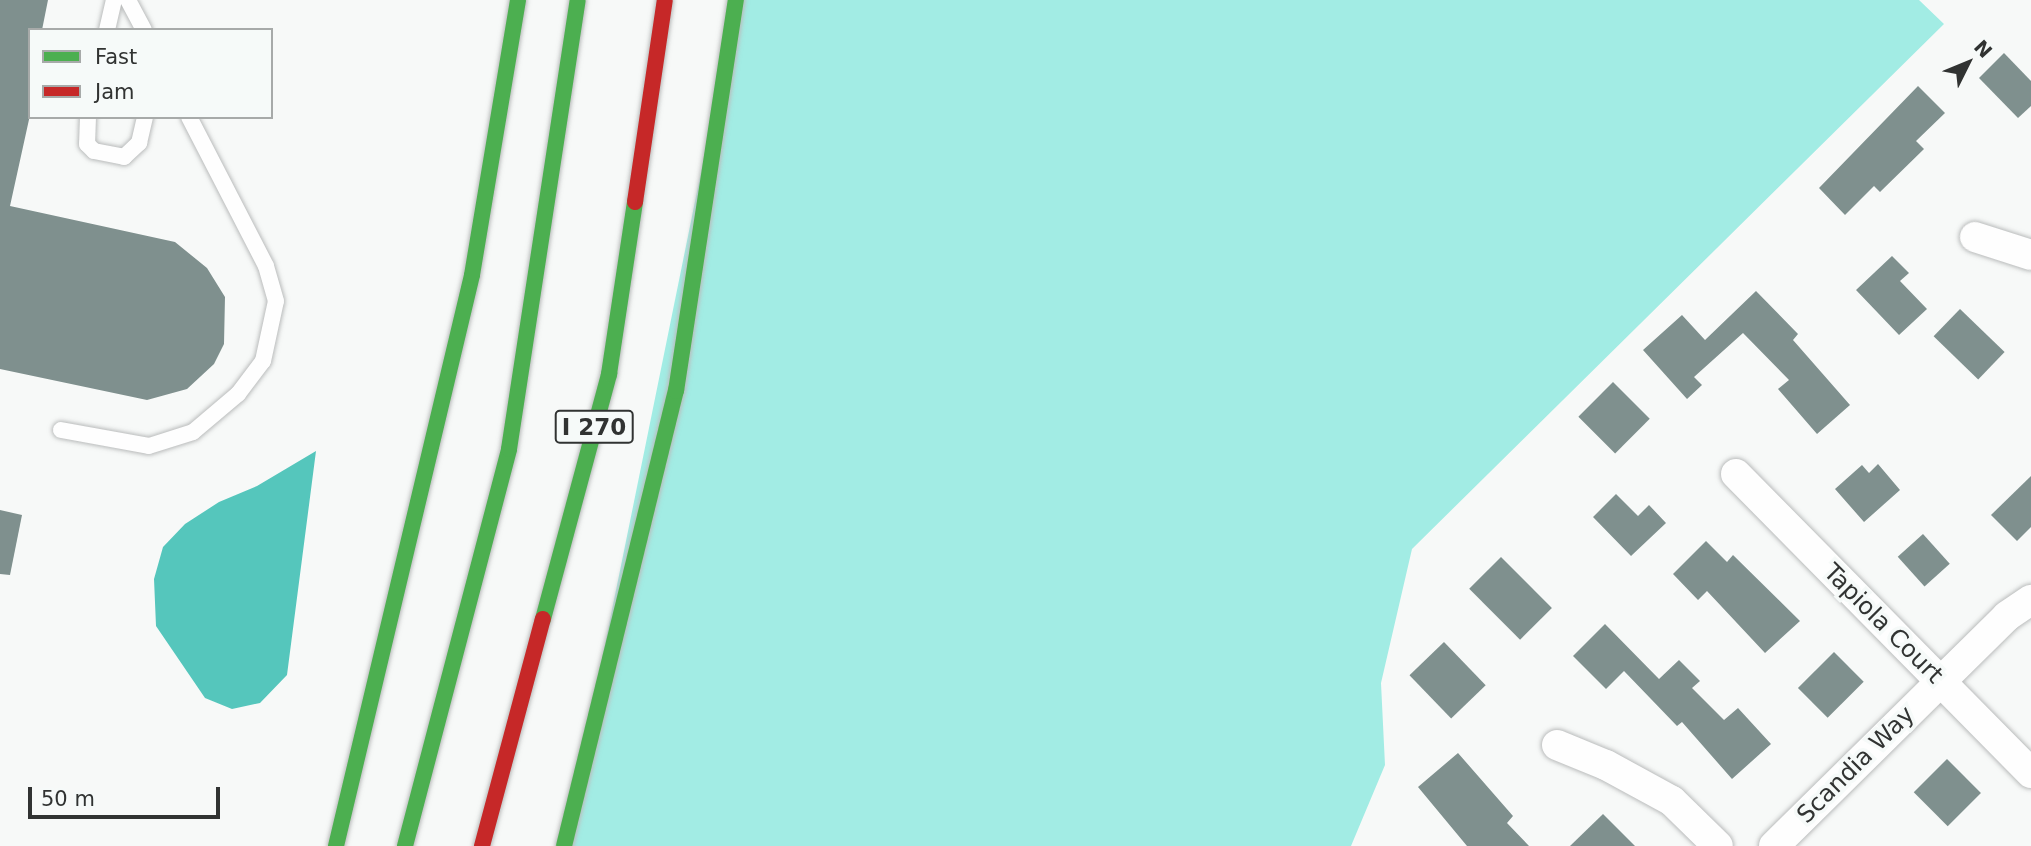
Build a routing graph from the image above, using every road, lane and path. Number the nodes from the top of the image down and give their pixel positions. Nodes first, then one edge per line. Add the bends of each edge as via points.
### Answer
1 (114, 0) edge
2 (128, 0) edge
3 (518, 0) edge
4 (578, 0) edge
5 (665, 0) edge
6 (736, 0) edge
7 (107, 28) edge
8 (143, 28) edge
9 (88, 119) edge
10 (145, 119) edge
11 (190, 119) edge
12 (1975, 237) dead end
13 (2031, 255) edge
14 (61, 430) dead end
15 (1736, 474) dead end
16 (2031, 600) edge
17 (1941, 682) junction
18 (1557, 745) dead end
19 (2031, 773) edge
20 (336, 846) edge
21 (405, 846) edge
22 (482, 846) edge
23 (564, 846) edge
24 (1718, 846) edge
25 (1774, 846) edge

1 - 7 lane
2 - 8 lane
3 - 20 highway via 472,275
4 - 21 highway via 509,449
5 - 22 highway, I 270 via 609,373
6 - 23 highway, I 270 via 676,391
9 - 10 lane via 87,144 94,151 124,157 139,143
11 - 14 lane via 266,266 276,301 263,361 238,394 192,432 149,446
12 - 13 street
15 - 17 street, Tapiola Court
16 - 17 street, Scandia Way via 2007,616
17 - 19 street, Tapiola Court
17 - 25 street, Scandia Way
18 - 24 street via 1672,801

